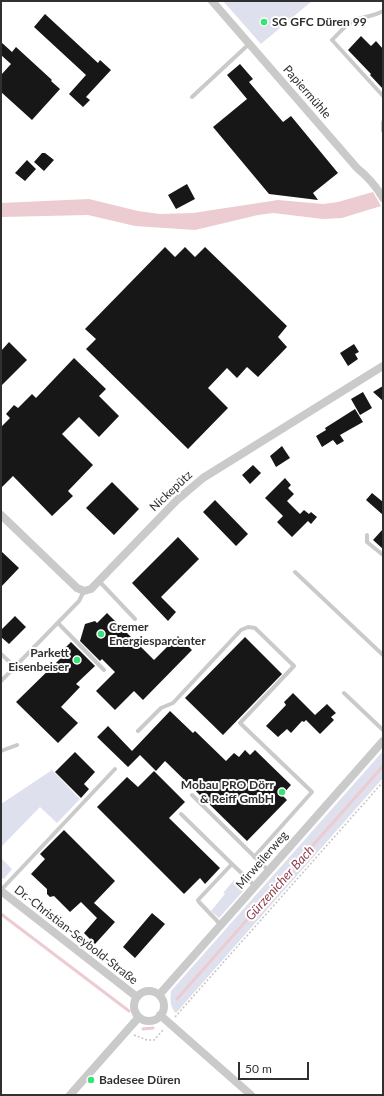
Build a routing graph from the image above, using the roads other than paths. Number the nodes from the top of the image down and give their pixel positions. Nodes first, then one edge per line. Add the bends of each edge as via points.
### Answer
1 (212, 1) edge
2 (383, 12) edge
3 (249, 43) junction
4 (383, 96) edge
5 (192, 97) dead end
6 (383, 122) edge
7 (383, 131) edge
8 (383, 198) edge
9 (383, 366) edge
10 (1, 516) edge
11 (367, 536) dead end
12 (383, 555) edge
13 (295, 572) dead end
14 (99, 581) junction
15 (84, 591) junction
16 (134, 619) dead end
17 (58, 623) junction
18 (1, 654) edge
19 (383, 655) edge
20 (15, 667) junction
21 (104, 670) dead end
22 (1, 681) edge
23 (344, 693) dead end
24 (383, 730) edge
25 (138, 731) dead end
26 (383, 741) edge
27 (17, 745) dead end
28 (1, 751) edge
29 (115, 768) dead end
30 (192, 795) dead end
31 (181, 814) dead end
32 (254, 856) junction
33 (232, 864) junction
34 (269, 871) junction
35 (255, 886) junction
36 (1, 891) edge
37 (221, 925) junction
38 (159, 995) junction
39 (137, 997) junction
40 (160, 1015) junction
41 (139, 1017) junction
42 (70, 1095) edge
43 (251, 1095) edge

1 - 3 street, Papiermühle
2 - 4 lane via 350,23 332,40
3 - 5 lane
3 - 8 street, Papiermühle via 357,168 368,177
6 - 7 lane
9 - 14 street, Nickepütz via 202,478 177,500
10 - 15 street via 77,588
11 - 12 lane via 367,542
13 - 19 lane
14 - 15 street, Nickepütz via 91,589
14 - 16 lane
15 - 17 lane via 79,601
17 - 20 lane
17 - 21 lane
18 - 20 lane
20 - 22 lane
23 - 24 lane
25 - 32 lane via 161,708 173,703 241,630 248,627 255,628 294,666 240,723 312,792
26 - 34 street, Mirweilerweg
27 - 28 lane
29 - 36 lane
30 - 32 lane
31 - 33 lane
32 - 34 lane
33 - 35 lane
33 - 37 lane via 198,900
34 - 35 street, Mirweilerweg
35 - 37 street, Mirweilerweg
36 - 39 street, Dr.-Christian-Seybold-Straße
37 - 38 street, Mirweilerweg
38 - 39 street via 147,991
38 - 40 street via 163,1005
39 - 41 street via 134,1007
40 - 41 street via 150,1021
40 - 43 street
41 - 42 street

